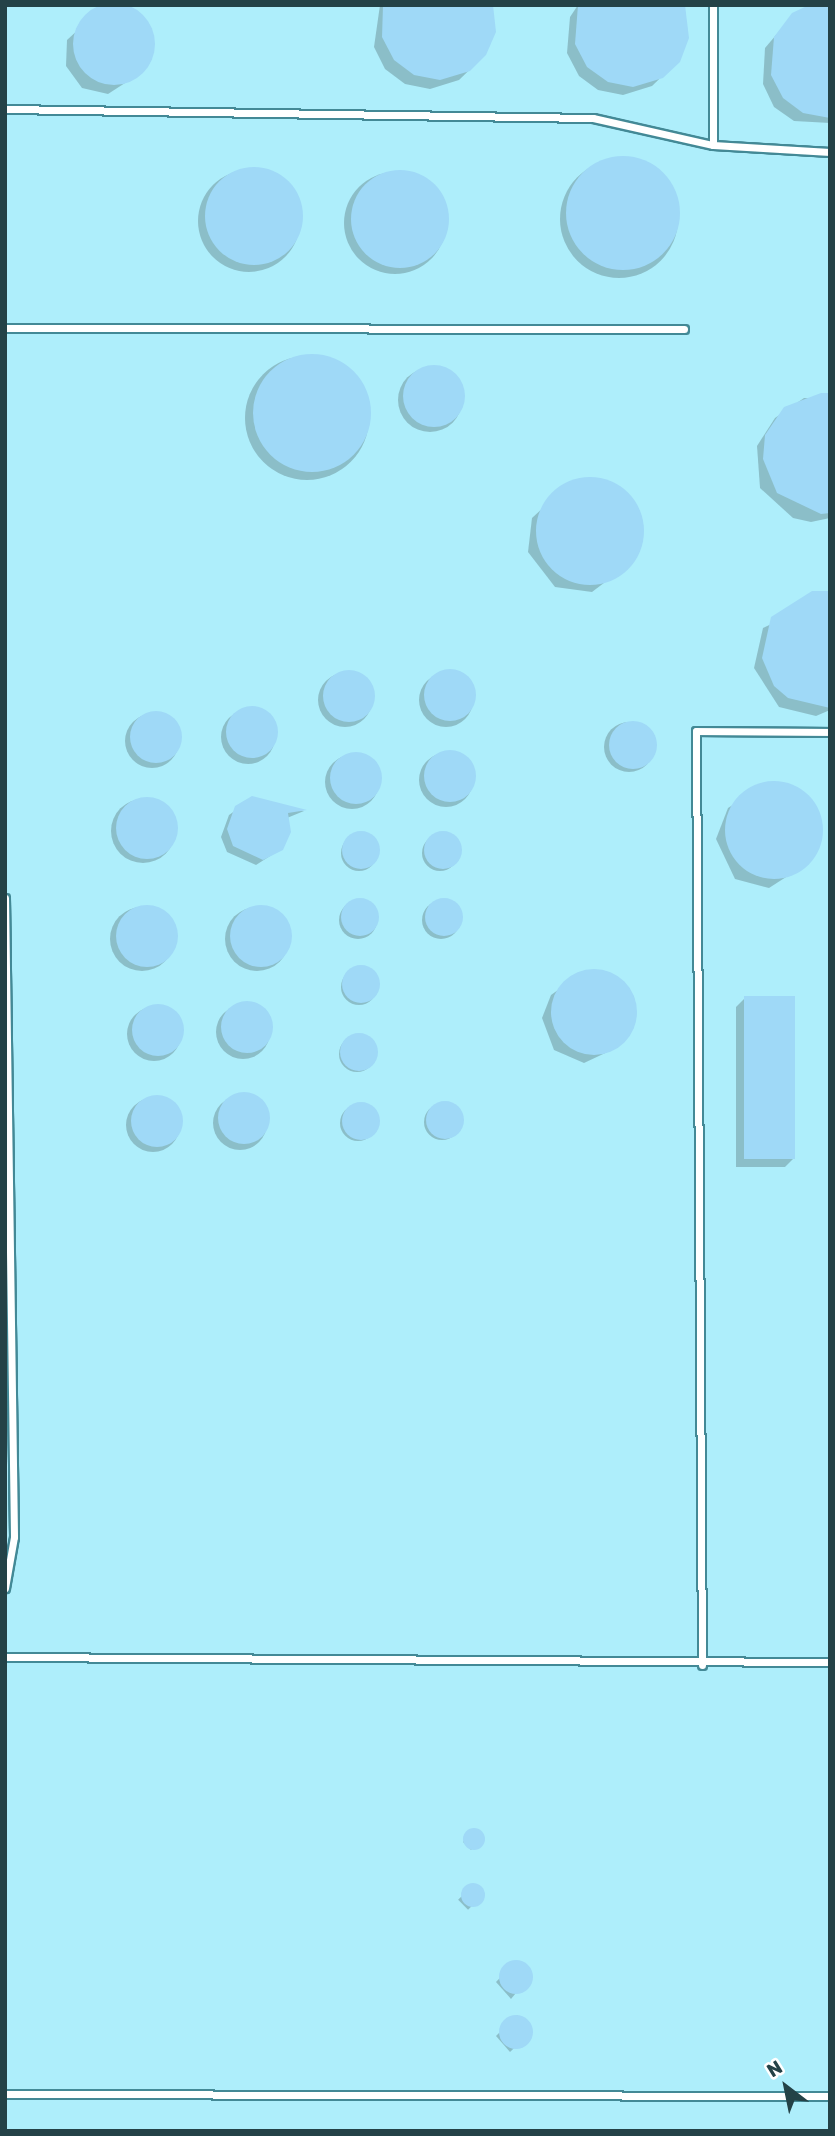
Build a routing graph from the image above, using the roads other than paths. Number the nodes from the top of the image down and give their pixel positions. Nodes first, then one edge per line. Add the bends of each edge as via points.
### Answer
1 (713, 5) edge
2 (5, 108) edge
3 (713, 145) junction
4 (830, 152) edge
5 (5, 328) edge
6 (684, 330) dead end
7 (830, 732) edge
8 (5, 898) edge
9 (6, 976) edge
10 (9, 1241) edge
11 (5, 1588) edge
12 (5, 1657) edge
13 (830, 1662) edge
14 (702, 1665) junction
15 (5, 2094) edge
16 (830, 2096) edge

1 - 3 lane
2 - 3 lane via 593,118
3 - 4 lane
5 - 6 lane
7 - 14 lane via 695,731
8 - 9 lane
9 - 10 lane
10 - 11 lane via 14,1537
12 - 14 lane
13 - 14 lane
15 - 16 lane

